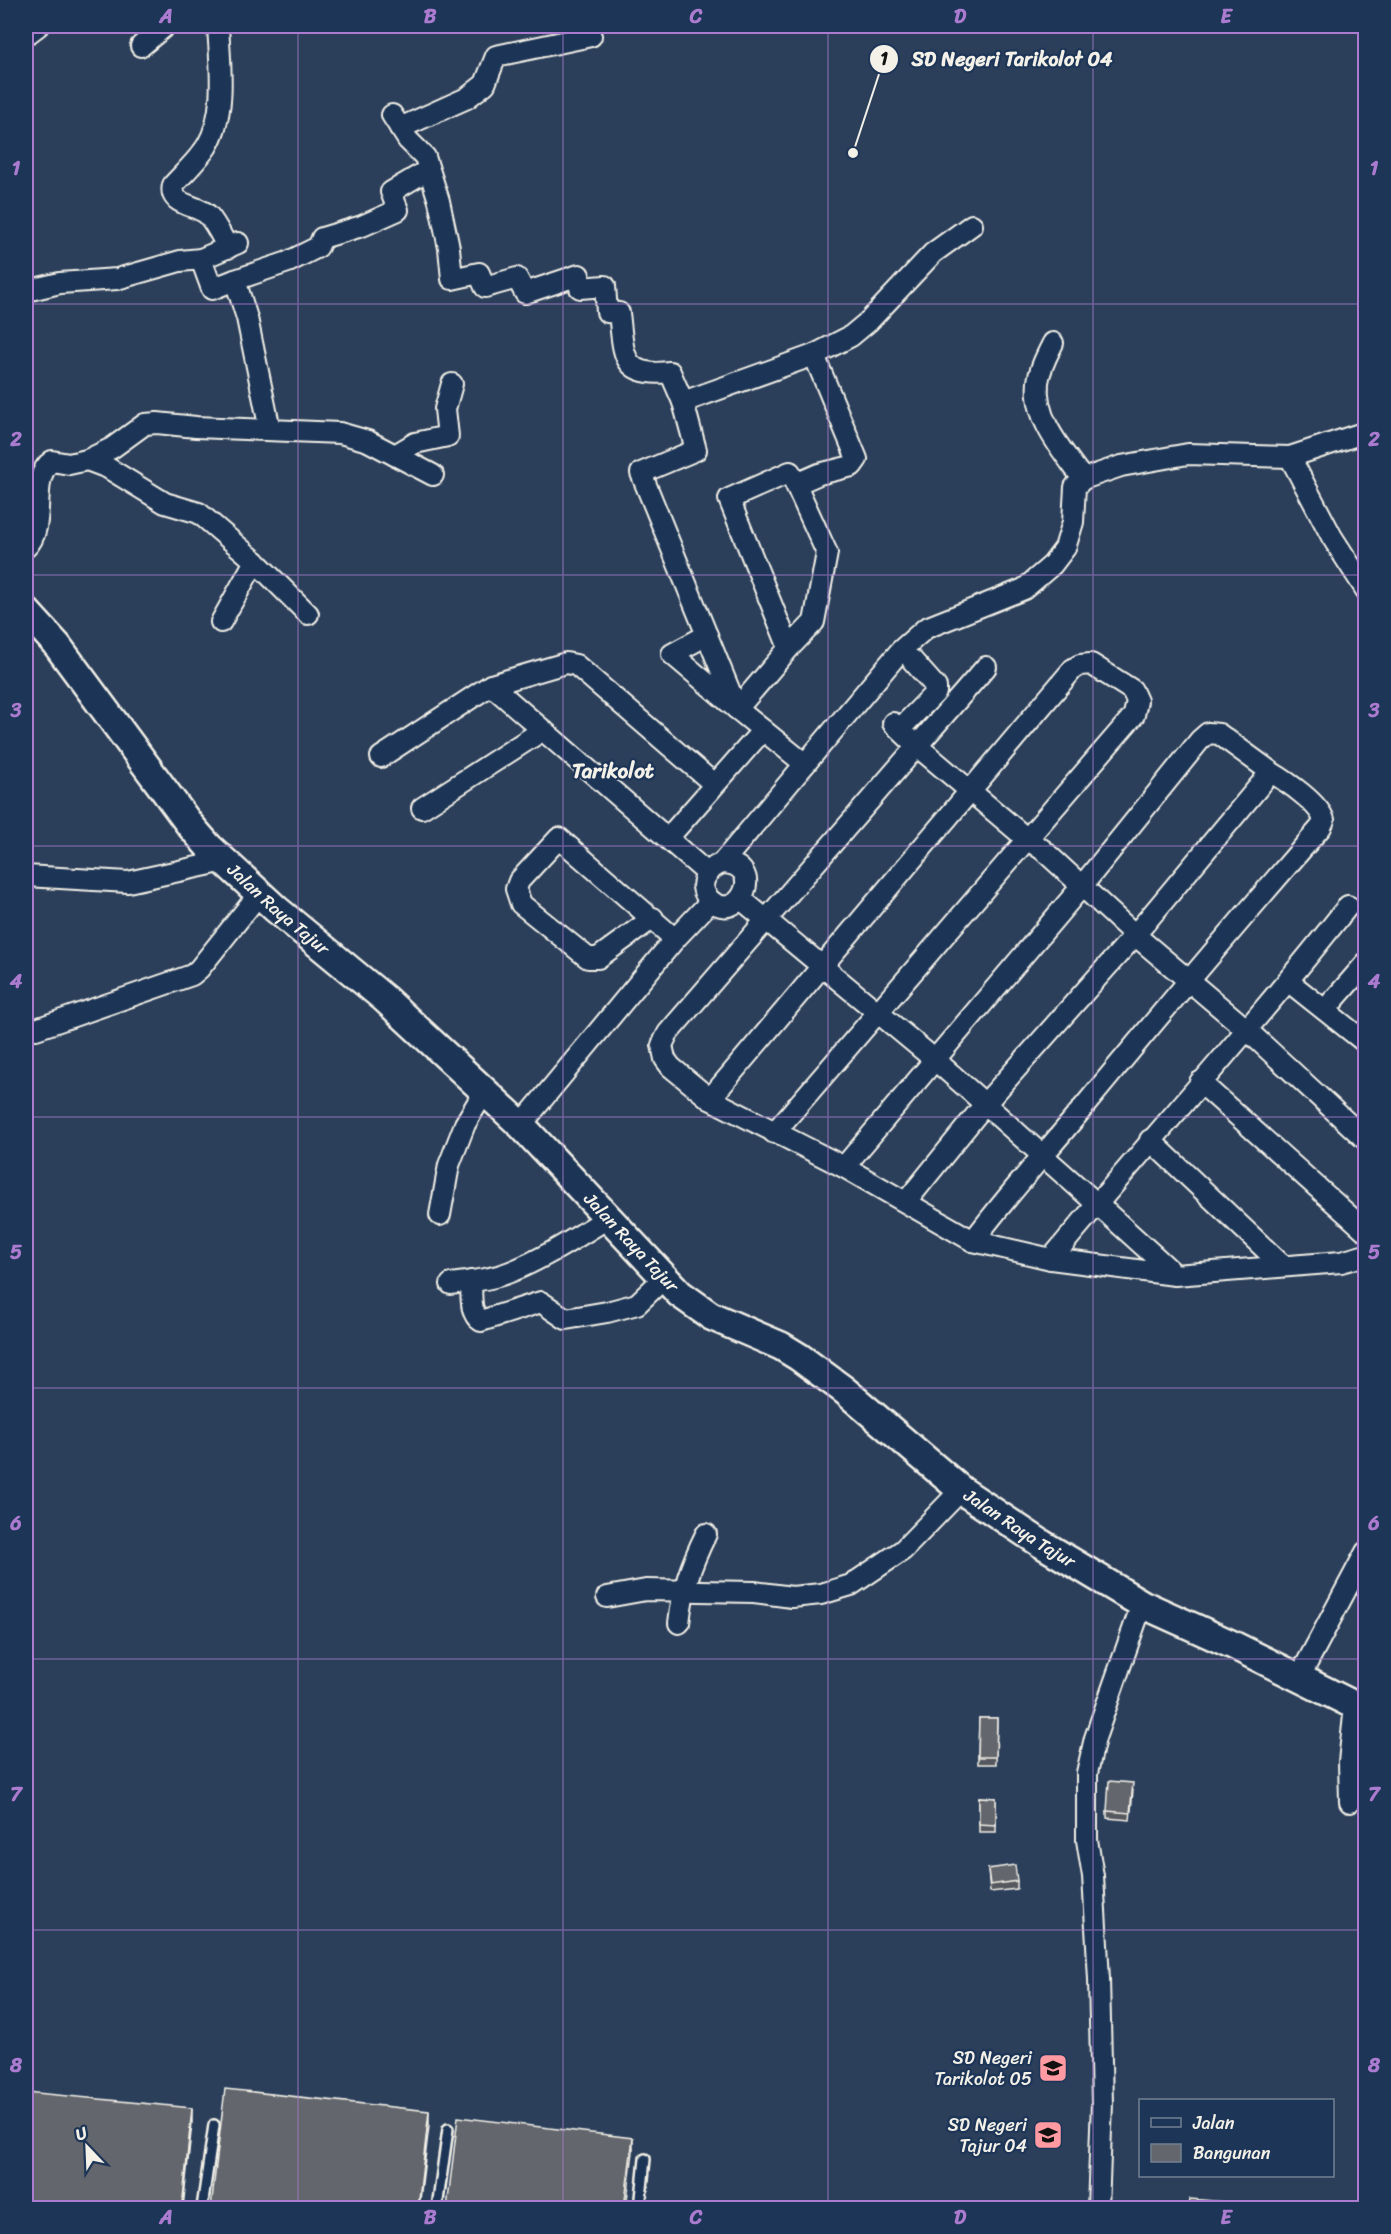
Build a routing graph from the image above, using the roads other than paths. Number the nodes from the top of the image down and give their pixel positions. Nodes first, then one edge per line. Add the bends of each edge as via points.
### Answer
1 (38, 26) edge
2 (165, 26) edge
3 (218, 26) edge
4 (26, 35) edge
5 (591, 36) dead end
6 (141, 46) dead end
7 (428, 170) junction
8 (972, 225) dead end
9 (201, 259) junction
10 (235, 280) junction
11 (26, 291) edge
12 (1053, 343) dead end
13 (814, 355) junction
14 (452, 384) dead end
15 (683, 402) junction
16 (270, 430) junction
17 (1365, 432) edge
18 (395, 455) junction
19 (1290, 457) junction
20 (87, 460) junction
21 (433, 475) dead end
22 (1083, 479) junction
23 (795, 484) junction
24 (26, 547) edge
25 (255, 561) junction
26 (1365, 590) edge
27 (26, 611) edge
28 (308, 614) dead end
29 (221, 622) dead end
30 (707, 635) junction
31 (789, 648) junction
32 (912, 660) dead end
33 (986, 667) dead end
34 (491, 685) junction
35 (737, 709) junction
36 (543, 730) junction
37 (763, 730) junction
38 (917, 746) junction
39 (381, 757) dead end
40 (805, 764) junction
41 (1271, 772) junction
42 (714, 784) junction
43 (971, 792) junction
44 (422, 808) dead end
45 (668, 838) junction
46 (1027, 839) junction
47 (225, 861) junction
48 (715, 868) junction
49 (26, 876) edge
50 (1082, 886) junction
51 (260, 894) junction
52 (741, 899) junction
53 (711, 901) junction
54 (1348, 906) dead end
55 (653, 918) junction
56 (765, 921) junction
57 (1135, 934) junction
58 (675, 939) junction
59 (1365, 963) edge
60 (823, 967) junction
61 (1188, 981) junction
62 (1288, 981) junction
63 (1325, 1010) junction
64 (876, 1012) junction
65 (36, 1029) dead end
66 (1246, 1029) junction
67 (1365, 1043) edge
68 (934, 1059) junction
69 (1200, 1082) junction
70 (484, 1092) junction
71 (710, 1099) junction
72 (985, 1104) junction
73 (520, 1125) junction
74 (774, 1133) junction
75 (1150, 1140) junction
76 (1365, 1140) edge
77 (1043, 1156) junction
78 (844, 1167) junction
79 (906, 1202) junction
80 (1098, 1203) junction
81 (440, 1215) dead end
82 (608, 1218) junction
83 (1365, 1232) edge
84 (973, 1241) junction
85 (1365, 1255) edge
86 (1051, 1258) junction
87 (1283, 1266) junction
88 (1175, 1275) junction
89 (664, 1278) junction
90 (471, 1281) junction
91 (451, 1284) dead end
92 (961, 1490) junction
93 (706, 1534) dead end
94 (1365, 1552) edge
95 (683, 1591) junction
96 (607, 1598) dead end
97 (1142, 1604) junction
98 (679, 1623) dead end
99 (1299, 1678) junction
100 (1360, 1709) edge
101 (1350, 1802) dead end
102 (214, 2125) dead end
103 (448, 2129) dead end
104 (645, 2159) dead end
105 (202, 2208) edge
106 (437, 2208) edge
107 (640, 2208) edge
108 (1098, 2208) edge

1 - 4 street
2 - 6 street
3 - 9 street via 220,80 213,133 206,148 172,185 171,191 179,202 201,209 233,245
5 - 7 street via 496,56 485,84 467,98 396,122 425,157
7 - 10 street via 391,192 398,210 322,238 318,247 288,262
7 - 15 street via 450,248 452,279 479,273 485,287 517,278 525,292 579,275 580,288 605,286 607,312 619,313 624,351 631,365 647,373 670,372
8 - 13 street via 933,253 869,321
9 - 10 street via 212,289
9 - 11 street via 117,279 60,283
10 - 16 street via 247,318
12 - 22 street via 1042,364 1039,398 1055,443
13 - 15 street
13 - 23 street via 857,459 852,466
14 - 18 street via 445,409 448,436 415,443
15 - 30 street via 696,450 641,473
16 - 18 street via 340,433 369,441
16 - 20 street via 145,424
17 - 19 street
18 - 21 street
19 - 22 street via 1188,454 1121,466
19 - 26 street
20 - 24 street via 69,464 52,461 45,466 35,530
20 - 25 street via 108,468 165,503 199,513
22 - 40 street via 1075,487 1073,522 1065,549 1052,565 1024,590 926,628 901,650
23 - 31 street via 827,553 814,622
23 - 31 street via 789,472 729,499
25 - 28 street
25 - 29 street
27 - 47 main road, Jalan Raya Tajur via 57,645 190,825
30 - 35 street
30 - 35 street via 672,654
31 - 35 street
32 - 38 street via 936,687 936,692 896,726
33 - 38 street
34 - 36 street
34 - 39 street
34 - 42 street via 566,663 576,666
35 - 37 street
36 - 44 street
36 - 45 street
37 - 40 street
37 - 42 street
38 - 43 street
38 - 56 street
40 - 48 street
41 - 50 street via 1219,734 1208,733
41 - 57 street
41 - 61 street via 1319,810 1324,820
42 - 45 street
43 - 46 street
43 - 46 street via 1073,669 1091,664 1132,690 1137,701 1134,715
43 - 60 street
45 - 48 street
46 - 50 street
46 - 64 street
47 - 49 street via 128,882
47 - 51 main road, Jalan Raya Tajur
48 - 52 street via 735,866 744,875 746,888
48 - 53 street via 704,888
50 - 57 street
50 - 68 street
51 - 65 street via 192,975
51 - 70 main road, Jalan Raya Tajur via 385,999
52 - 53 street via 726,906
52 - 56 street
53 - 58 street
54 - 62 street
55 - 55 street via 598,958 588,958 521,904 516,889 559,838
55 - 58 street
56 - 60 street
56 - 71 street via 668,1033 662,1046 671,1067
57 - 61 street
57 - 72 street
58 - 73 street
59 - 63 street
60 - 64 street
60 - 71 street
61 - 66 street
61 - 77 street
62 - 63 street
62 - 66 street
63 - 67 street
64 - 68 street
64 - 74 street
66 - 69 street
66 - 76 street
68 - 72 street
68 - 78 street
69 - 75 street
69 - 83 street
70 - 73 main road, Jalan Raya Tajur
70 - 81 street via 465,1124 449,1165
71 - 74 street
72 - 77 street
72 - 79 street
73 - 82 main road, Jalan Raya Tajur
74 - 78 street
75 - 80 street
75 - 87 street
77 - 80 street
77 - 84 street
78 - 79 street
79 - 84 street
80 - 86 street
80 - 88 street
82 - 89 main road, Jalan Raya Tajur
82 - 90 street via 510,1272
84 - 86 street
85 - 87 street via 1341,1262
86 - 88 street
87 - 88 street
89 - 90 street via 637,1304 607,1312 566,1318 541,1302 481,1321 473,1311
89 - 92 main road, Jalan Raya Tajur via 711,1316 799,1357
90 - 91 street
92 - 95 street via 903,1550 851,1585 792,1597
92 - 97 main road, Jalan Raya Tajur
93 - 95 street via 690,1565
94 - 99 street
95 - 96 street via 646,1590
95 - 98 street
97 - 99 main road, Jalan Raya Tajur
97 - 108 street via 1095,1738 1087,1773 1087,1840 1099,1979 1102,2103
99 - 100 main road, Jalan Raya Tajur
100 - 101 street via 1349,1762
102 - 105 lane
103 - 106 lane
104 - 107 lane

